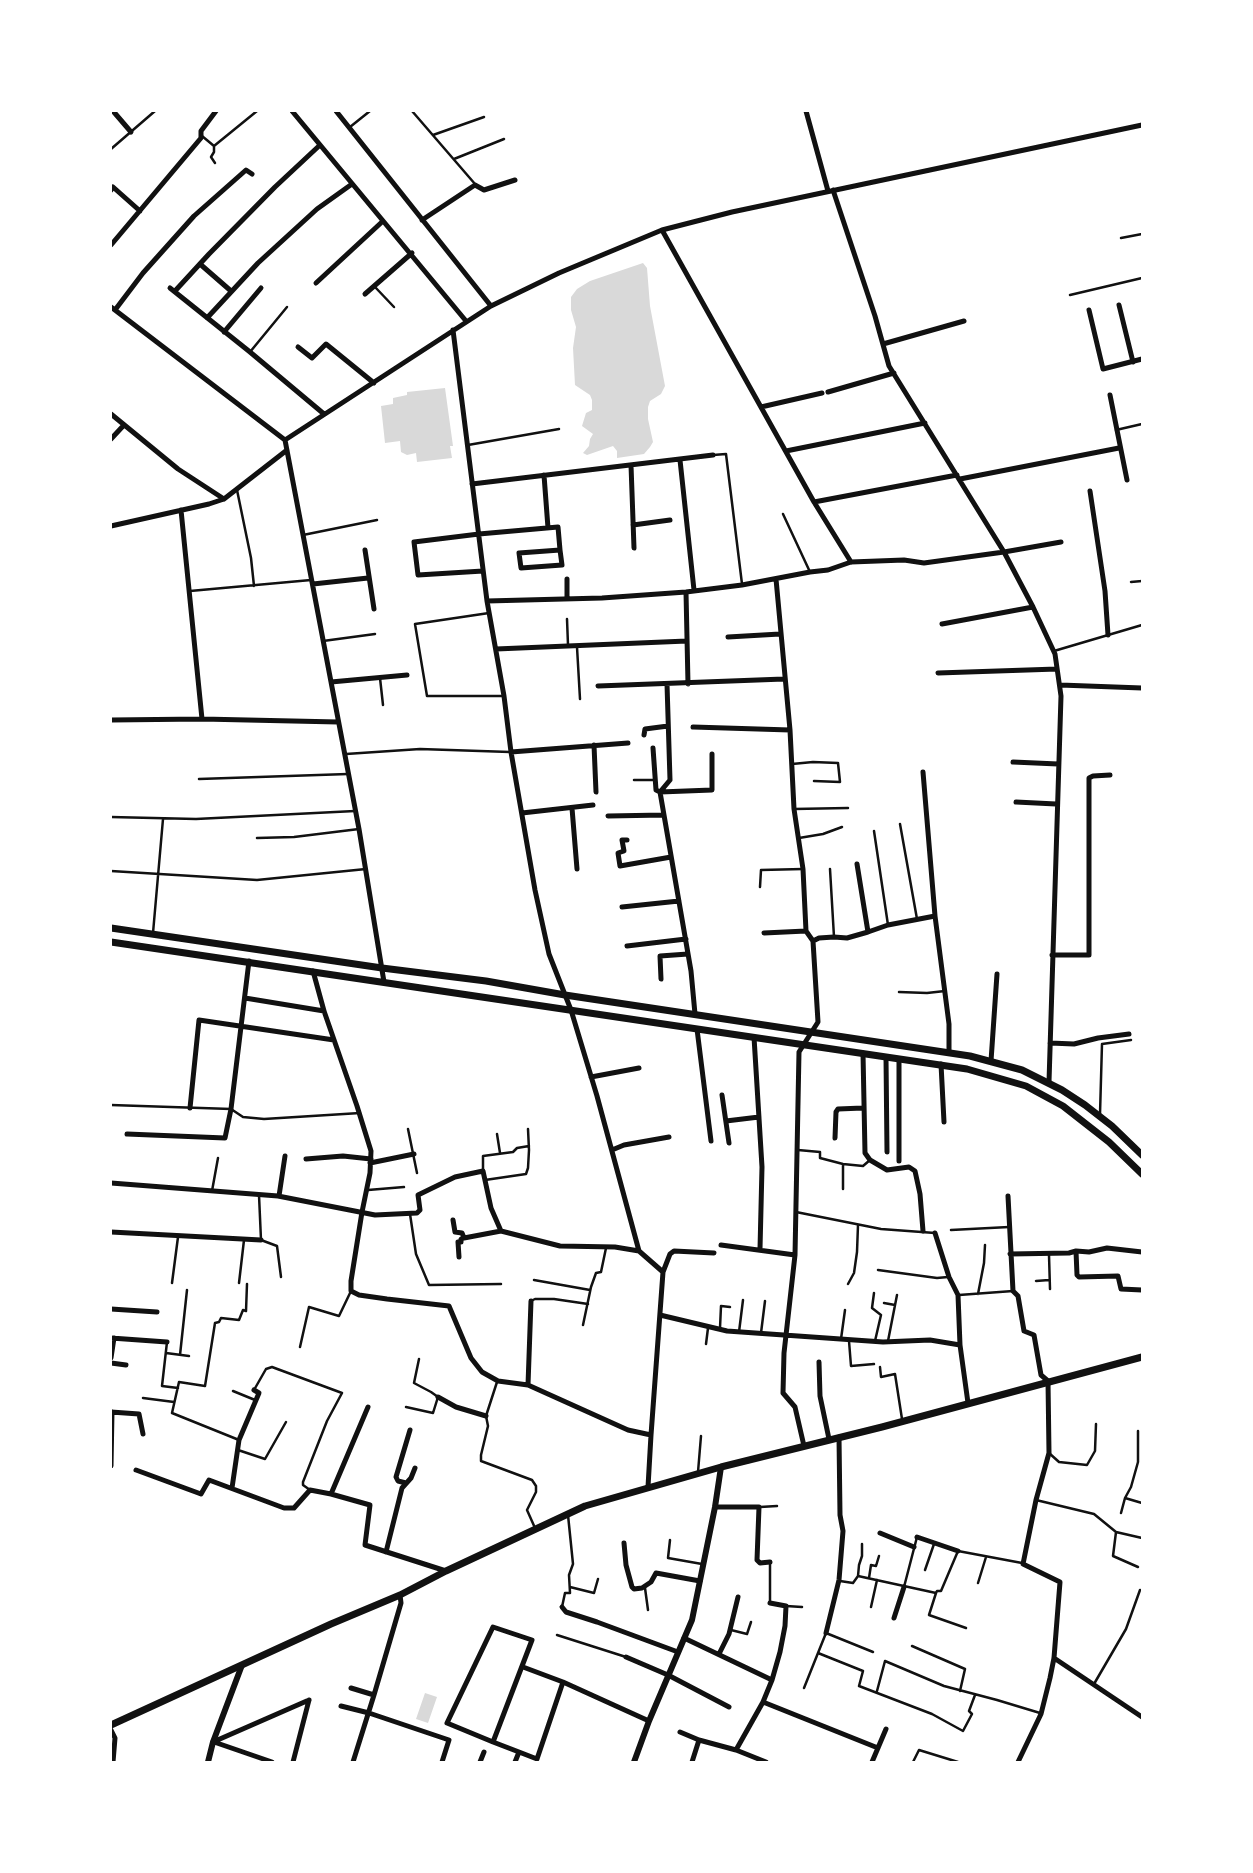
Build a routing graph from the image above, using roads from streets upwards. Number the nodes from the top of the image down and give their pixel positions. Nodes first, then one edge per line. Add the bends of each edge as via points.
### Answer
1 (113, 111) edge
2 (216, 111) edge
3 (292, 111) edge
4 (336, 111) edge
5 (806, 111) edge
6 (1142, 125) edge
7 (131, 132) road end
8 (320, 145) junction
9 (252, 174) dead end
10 (516, 180) dead end
11 (352, 184) junction
12 (111, 190) edge
13 (830, 191) junction
14 (140, 211) junction
15 (422, 220) junction
16 (384, 221) junction
17 (662, 230) junction
18 (111, 245) edge
19 (412, 253) junction
20 (200, 264) junction
21 (316, 283) dead end
22 (261, 288) dead end
23 (231, 291) junction
24 (365, 294) dead end
25 (1119, 305) dead end
26 (491, 306) junction
27 (113, 308) edge
28 (1089, 310) dead end
29 (207, 318) junction
30 (466, 321) junction
31 (964, 321) dead end
32 (453, 330) junction
33 (224, 332) junction
34 (883, 344) junction
35 (298, 347) dead end
36 (1142, 360) edge
37 (1133, 362) junction
38 (894, 374) junction
39 (374, 382) junction
40 (1110, 395) dead end
41 (761, 407) junction
42 (111, 414) edge
43 (324, 414) junction
44 (925, 423) junction
45 (124, 425) junction
46 (111, 439) edge
47 (285, 440) junction
48 (1119, 448) junction
49 (286, 450) junction
50 (786, 451) junction
51 (713, 454) road end
52 (680, 460) junction
53 (631, 465) junction
54 (544, 475) junction
55 (959, 477) junction
56 (1127, 480) dead end
57 (472, 484) junction
58 (1090, 491) dead end
59 (224, 499) junction
60 (814, 502) junction
61 (181, 510) junction
62 (670, 520) dead end
63 (633, 525) junction
64 (111, 526) edge
65 (548, 528) junction
66 (479, 534) junction
67 (1061, 542) dead end
68 (634, 548) dead end
69 (365, 550) dead end
70 (560, 550) junction
71 (1004, 552) junction
72 (851, 562) junction
73 (483, 571) junction
74 (368, 578) junction
75 (567, 579) dead end
76 (776, 579) junction
77 (313, 582) junction
78 (694, 590) junction
79 (686, 592) junction
80 (567, 599) junction
81 (487, 601) junction
82 (1033, 608) junction
83 (374, 609) dead end
84 (942, 624) dead end
85 (780, 634) junction
86 (1108, 635) road end
87 (728, 637) dead end
88 (687, 641) junction
89 (496, 648) junction
90 (1057, 669) junction
91 (938, 673) dead end
92 (407, 675) dead end
93 (784, 679) junction
94 (331, 682) junction
95 (667, 684) junction
96 (688, 684) junction
97 (1060, 685) junction
98 (598, 686) dead end
99 (1142, 688) edge
100 (202, 719) junction
101 (111, 720) edge
102 (338, 722) junction
103 (668, 726) junction
104 (693, 726) dead end
105 (790, 730) junction
106 (644, 735) dead end
107 (628, 743) dead end
108 (594, 745) junction
109 (653, 748) dead end
110 (511, 752) junction
111 (712, 754) dead end
112 (1013, 762) dead end
113 (1058, 764) junction
114 (924, 772) dead end
115 (1110, 775) dead end
116 (596, 792) dead end
117 (660, 792) junction
118 (1016, 802) dead end
119 (1056, 804) junction
120 (593, 805) dead end
121 (572, 808) junction
122 (522, 814) junction
123 (664, 815) junction
124 (608, 816) dead end
125 (627, 840) dead end
126 (671, 858) junction
127 (857, 864) dead end
128 (577, 869) dead end
129 (679, 901) junction
130 (622, 908) dead end
131 (935, 916) junction
132 (111, 928) edge
133 (806, 930) junction
134 (868, 932) junction
135 (764, 933) dead end
136 (686, 939) junction
137 (813, 941) junction
138 (111, 942) edge
139 (627, 946) dead end
140 (688, 954) junction
141 (1052, 955) junction
142 (249, 962) junction
143 (382, 968) junction
144 (313, 971) junction
145 (998, 974) dead end
146 (661, 979) dead end
147 (384, 982) junction
148 (565, 995) junction
149 (245, 998) junction
150 (571, 1010) junction
151 (324, 1011) junction
152 (695, 1014) junction
153 (242, 1025) junction
154 (697, 1029) junction
155 (812, 1031) junction
156 (1129, 1034) dead end
157 (754, 1037) junction
158 (334, 1040) junction
159 (1050, 1043) junction
160 (804, 1044) junction
161 (949, 1052) junction
162 (863, 1053) junction
163 (886, 1057) junction
164 (899, 1059) junction
165 (991, 1061) junction
166 (941, 1064) junction
167 (640, 1068) dead end
168 (591, 1077) junction
169 (1049, 1082) junction
170 (722, 1095) dead end
171 (190, 1108) road end
172 (864, 1108) junction
173 (759, 1117) junction
174 (726, 1121) junction
175 (944, 1122) dead end
176 (126, 1134) dead end
177 (669, 1137) dead end
178 (835, 1138) dead end
179 (711, 1141) dead end
180 (729, 1143) dead end
181 (612, 1150) junction
182 (887, 1152) dead end
183 (414, 1154) road end
184 (1142, 1154) edge
185 (286, 1156) dead end
186 (306, 1159) dead end
187 (370, 1161) junction
188 (899, 1161) dead end
189 (1142, 1174) edge
190 (111, 1184) edge
191 (279, 1196) junction
192 (1008, 1196) dead end
193 (362, 1212) junction
194 (453, 1220) dead end
195 (501, 1231) junction
196 (923, 1231) road end
197 (111, 1232) edge
198 (935, 1233) road end
199 (464, 1238) junction
200 (261, 1240) road end
201 (721, 1245) dead end
202 (760, 1249) junction
203 (639, 1251) junction
204 (1076, 1251) junction
205 (1142, 1252) edge
206 (714, 1253) dead end
207 (1010, 1254) junction
208 (795, 1255) junction
209 (459, 1257) dead end
210 (663, 1272) junction
211 (1142, 1290) edge
212 (531, 1301) road end
213 (111, 1309) edge
214 (157, 1312) dead end
215 (660, 1315) junction
216 (785, 1335) junction
217 (113, 1338) edge
218 (167, 1342) road end
219 (960, 1345) junction
220 (1142, 1357) edge
221 (111, 1358) edge
222 (819, 1362) dead end
223 (111, 1364) edge
224 (126, 1365) dead end
225 (1048, 1381) junction
226 (528, 1385) junction
227 (254, 1390) road end
228 (438, 1397) road end
229 (968, 1403) junction
230 (368, 1406) dead end
231 (112, 1412) edge
232 (486, 1416) road end
233 (410, 1430) dead end
234 (143, 1434) dead end
235 (651, 1435) junction
236 (839, 1437) junction
237 (829, 1439) junction
238 (112, 1441) edge
239 (804, 1446) junction
240 (112, 1466) edge
241 (722, 1467) junction
242 (415, 1468) dead end
243 (136, 1470) dead end
244 (406, 1483) junction
245 (648, 1487) junction
246 (232, 1488) junction
247 (331, 1494) junction
248 (715, 1507) junction
249 (880, 1533) dead end
250 (917, 1537) road end
251 (624, 1543) dead end
252 (914, 1547) road end
253 (958, 1551) road end
254 (386, 1552) junction
255 (770, 1562) road end
256 (446, 1571) junction
257 (700, 1581) junction
258 (904, 1587) road end
259 (400, 1595) junction
260 (738, 1598) dead end
261 (770, 1603) road end
262 (562, 1607) road end
263 (894, 1618) dead end
264 (826, 1633) road end
265 (684, 1638) junction
266 (678, 1652) junction
267 (719, 1654) junction
268 (626, 1657) road end
269 (1054, 1658) junction
270 (242, 1666) junction
271 (523, 1667) junction
272 (668, 1676) junction
273 (772, 1680) junction
274 (563, 1682) junction
275 (350, 1688) dead end
276 (374, 1695) junction
277 (762, 1702) junction
278 (341, 1706) dead end
279 (729, 1707) dead end
280 (369, 1712) junction
281 (1142, 1717) edge
282 (649, 1721) junction
283 (111, 1725) edge
284 (886, 1729) dead end
285 (111, 1730) edge
286 (680, 1732) dead end
287 (699, 1740) junction
288 (213, 1742) junction
289 (493, 1742) junction
290 (878, 1748) junction
291 (736, 1750) junction
292 (484, 1752) dead end
293 (519, 1752) junction
294 (114, 1762) edge
295 (208, 1762) edge
296 (272, 1762) edge
297 (293, 1762) edge
298 (353, 1762) edge
299 (442, 1762) edge
300 (480, 1762) edge
301 (515, 1762) edge
302 (634, 1762) edge
303 (692, 1762) edge
304 (766, 1762) edge
305 (872, 1762) edge
306 (1018, 1762) edge

1 - 7 street
2 - 14 street via 201,130 201,138
3 - 8 street
4 - 15 street
5 - 13 street
6 - 13 street
8 - 11 street
8 - 20 street
9 - 27 street via 247,170 194,216
10 - 15 street via 484,190 475,185
11 - 16 street
11 - 23 street via 318,209
12 - 14 street via 113,187
13 - 17 street
13 - 34 street
14 - 18 street
15 - 26 street
16 - 19 street
16 - 21 street
17 - 26 street
17 - 41 street
19 - 24 street
19 - 30 street
20 - 23 street
20 - 29 street via 173,290
22 - 33 street
23 - 29 street
25 - 37 street
26 - 30 street
27 - 47 street
28 - 37 street via 1103,369
29 - 33 street
30 - 32 street
31 - 34 street
32 - 39 street
32 - 57 street
33 - 43 street
34 - 38 street
35 - 39 street via 312,358 326,344
36 - 37 street
38 - 41 street
38 - 44 street
39 - 43 street
40 - 48 street
41 - 50 street
42 - 45 street
43 - 47 street
44 - 50 street
44 - 55 street
45 - 46 street
45 - 59 street via 178,469
47 - 49 street
48 - 55 street
48 - 56 street
49 - 59 street
49 - 77 street
50 - 60 street
51 - 52 street
52 - 53 street
52 - 78 street
53 - 54 street
53 - 63 street
54 - 57 street
54 - 65 street
55 - 60 street
55 - 71 street
57 - 66 street
58 - 86 street
59 - 61 street
60 - 72 street
61 - 64 street
61 - 100 street
62 - 63 street
63 - 68 street
65 - 66 street
65 - 70 street via 558,528
66 - 73 street
66 - 73 street via 414,542 418,575
67 - 71 street
69 - 74 street
70 - 70 street via 562,564 521,568 519,553
71 - 72 street via 924,563 904,560
71 - 82 street
72 - 76 street via 828,570
73 - 81 street
74 - 77 street
74 - 83 street
75 - 80 street
76 - 78 street
76 - 85 street
77 - 94 street
78 - 79 street
79 - 80 street
79 - 88 street
80 - 81 street
81 - 89 street
82 - 84 street
82 - 90 street via 1054,651
85 - 87 street
85 - 93 street
88 - 89 street
88 - 96 street
89 - 110 street
90 - 91 street
90 - 97 street
92 - 94 street
93 - 96 street
93 - 105 street
94 - 102 street
95 - 96 street
95 - 98 street
95 - 103 street
97 - 99 street
97 - 113 street
100 - 101 street
100 - 102 street
102 - 143 street
103 - 106 street via 644,729
103 - 117 street via 670,780
104 - 105 street
105 - 133 street
107 - 108 street
108 - 110 street
108 - 116 street
109 - 117 street via 656,790
110 - 122 street
111 - 117 street via 712,790
112 - 113 street
113 - 119 street
114 - 131 street
115 - 141 street via 1089,778 1089,956
117 - 123 street
118 - 119 street
119 - 141 street
120 - 121 street
121 - 122 street
121 - 128 street
122 - 148 street via 549,954
123 - 124 street
123 - 126 street
125 - 126 street via 622,840 624,852 618,853 620,866
126 - 129 street
127 - 134 street
129 - 130 street
129 - 136 street
131 - 134 street
131 - 161 street via 949,1024
132 - 143 main road
133 - 135 street
133 - 137 street
134 - 137 street via 847,938
136 - 139 street
136 - 140 street
137 - 155 street via 818,1022
138 - 142 main road
140 - 146 street via 660,956
140 - 152 street
141 - 159 street
142 - 144 main road
142 - 149 street
143 - 147 street
143 - 148 main road
144 - 147 main road
144 - 151 street
145 - 165 street
147 - 150 main road
148 - 150 street
148 - 152 main road
149 - 151 street
149 - 153 street
150 - 154 main road
150 - 168 street
151 - 158 street
152 - 155 main road
153 - 158 street
153 - 171 street via 199,1020
153 - 176 street via 225,1138
154 - 157 main road
154 - 179 street
155 - 160 street
155 - 161 main road
156 - 159 street via 1074,1044
157 - 160 main road
157 - 173 street
158 - 187 street via 360,1113 371,1151
159 - 169 street
160 - 162 main road
160 - 208 street via 798,1052
161 - 165 main road
162 - 163 main road
162 - 172 street
163 - 164 main road
163 - 182 street
164 - 166 main road
164 - 188 street
165 - 169 main road
166 - 175 street
166 - 189 main road via 998,1077 1044,1095 1095,1130
167 - 168 street
168 - 181 street
169 - 184 main road via 1100,1116
170 - 174 street
172 - 178 street via 838,1108
172 - 196 street via 865,1153 887,1170 909,1167 915,1172
173 - 174 street
173 - 202 street via 762,1167
174 - 180 street
177 - 181 street
181 - 203 street
183 - 187 street
185 - 191 street
186 - 187 street via 342,1156
187 - 193 street
190 - 191 street
191 - 193 street
192 - 207 street
193 - 195 street via 375,1215 417,1213 420,1210 418,1195 455,1177 483,1171 491,1208
193 - 226 street via 351,1292 449,1306 471,1358 482,1372 498,1381
194 - 199 street via 455,1232 462,1233
195 - 199 street
195 - 203 street via 560,1246
197 - 200 street
198 - 219 street via 949,1278 958,1295
199 - 209 street via 458,1242
201 - 202 street
202 - 208 street
203 - 210 street
204 - 205 street via 1107,1248
204 - 207 street
204 - 211 street via 1076,1274 1079,1277 1118,1276 1121,1289
206 - 210 street via 674,1252 670,1254
207 - 225 street via 1013,1291 1018,1296 1024,1331 1034,1335 1041,1374
208 - 216 street
210 - 215 street
212 - 226 street
213 - 214 street
215 - 216 street via 720,1329
215 - 235 street
216 - 219 street via 888,1342 930,1340
216 - 239 street via 783,1393 794,1407
217 - 218 street
217 - 221 street
219 - 229 street
220 - 225 main road
222 - 237 street via 820,1396
223 - 224 street
225 - 229 main road
225 - 269 street via 1049,1453 1023,1564 1060,1582
226 - 235 street via 628,1430
227 - 246 street via 259,1393 239,1440
228 - 232 street via 456,1407
229 - 236 main road
230 - 247 street
231 - 234 street via 139,1414
231 - 238 street
233 - 244 street via 396,1477
235 - 245 street
236 - 237 main road
236 - 264 street via 843,1531 839,1580
237 - 239 main road
238 - 240 street
239 - 241 main road
241 - 245 main road
241 - 248 street
242 - 244 street
243 - 246 street via 201,1494 209,1480
244 - 254 street via 397,1503
245 - 256 main road via 568,1514
246 - 247 street via 284,1508 294,1508 310,1490
247 - 254 street via 370,1505 365,1545
248 - 255 street via 759,1507 757,1560 760,1563
248 - 257 street
249 - 252 street
250 - 253 street
251 - 257 street via 632,1587 637,1590 651,1582 656,1573
254 - 256 street
256 - 259 main road
257 - 265 street via 692,1620
258 - 263 street
259 - 270 main road
259 - 276 street
260 - 267 street
261 - 273 street via 786,1606 785,1626
262 - 266 street via 566,1612
265 - 266 street
265 - 267 street
266 - 272 street
267 - 273 street
268 - 272 street
269 - 281 street
269 - 306 street via 1041,1714
270 - 283 main road
270 - 288 street
271 - 274 street
271 - 289 street
271 - 289 street via 532,1640 493,1627 447,1723
272 - 279 street
272 - 282 street
273 - 277 street
274 - 282 street
274 - 293 street via 537,1759
275 - 276 street
276 - 280 street
277 - 290 street
277 - 291 street
278 - 280 street
280 - 298 street
280 - 299 street via 449,1740
282 - 302 street
284 - 290 street
285 - 294 street
286 - 287 street
287 - 291 street
287 - 303 street
288 - 295 street
288 - 296 street
288 - 297 street via 309,1700
289 - 293 street
290 - 305 street
291 - 304 street
292 - 300 street
293 - 301 street

